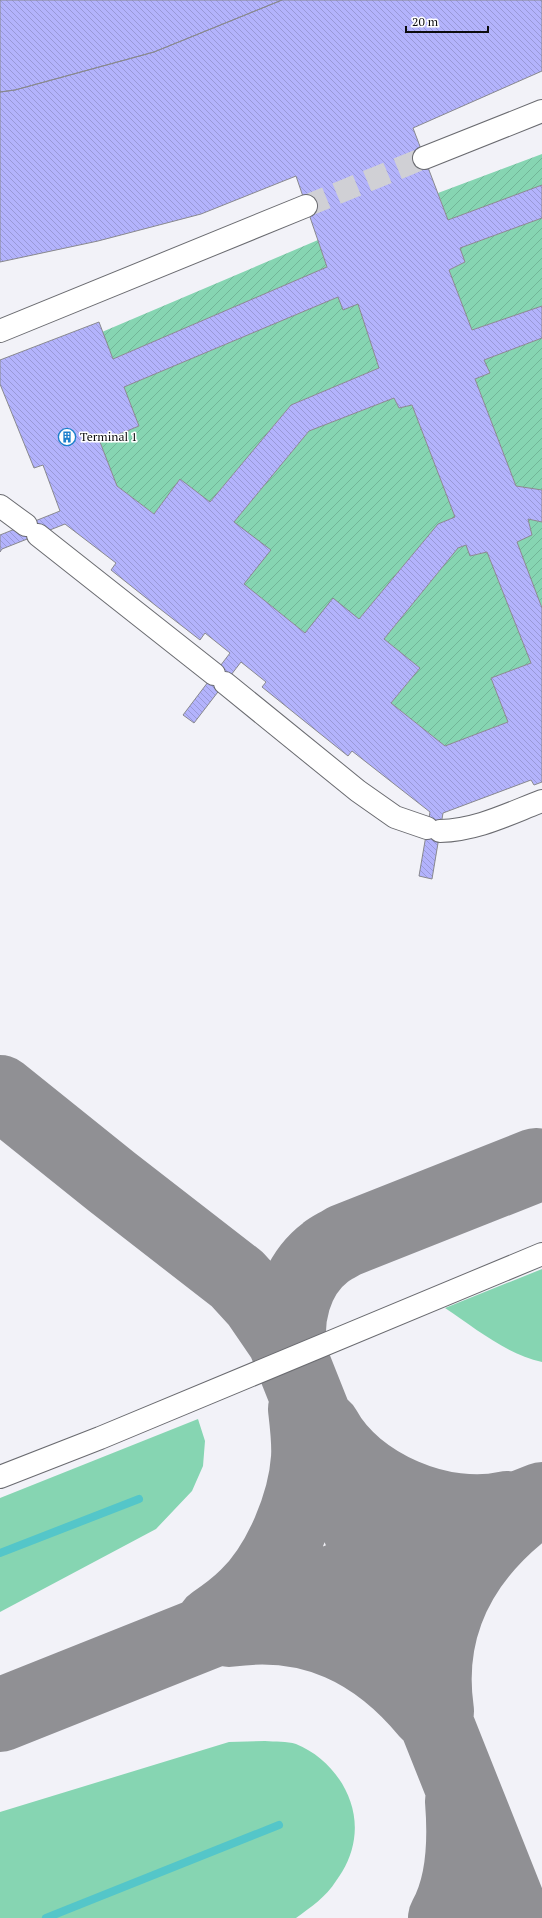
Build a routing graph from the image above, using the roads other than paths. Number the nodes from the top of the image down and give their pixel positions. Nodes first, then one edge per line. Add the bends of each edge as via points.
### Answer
1 (542, 111) edge
2 (424, 158) tunnel mouth
3 (306, 206) tunnel mouth
4 (0, 331) edge
5 (0, 506) edge
6 (542, 801) edge
7 (542, 1254) edge
8 (0, 1477) edge

1 - 2 lane
3 - 4 lane
5 - 6 lane via 395,817 434,830 460,830 478,826
7 - 8 lane

